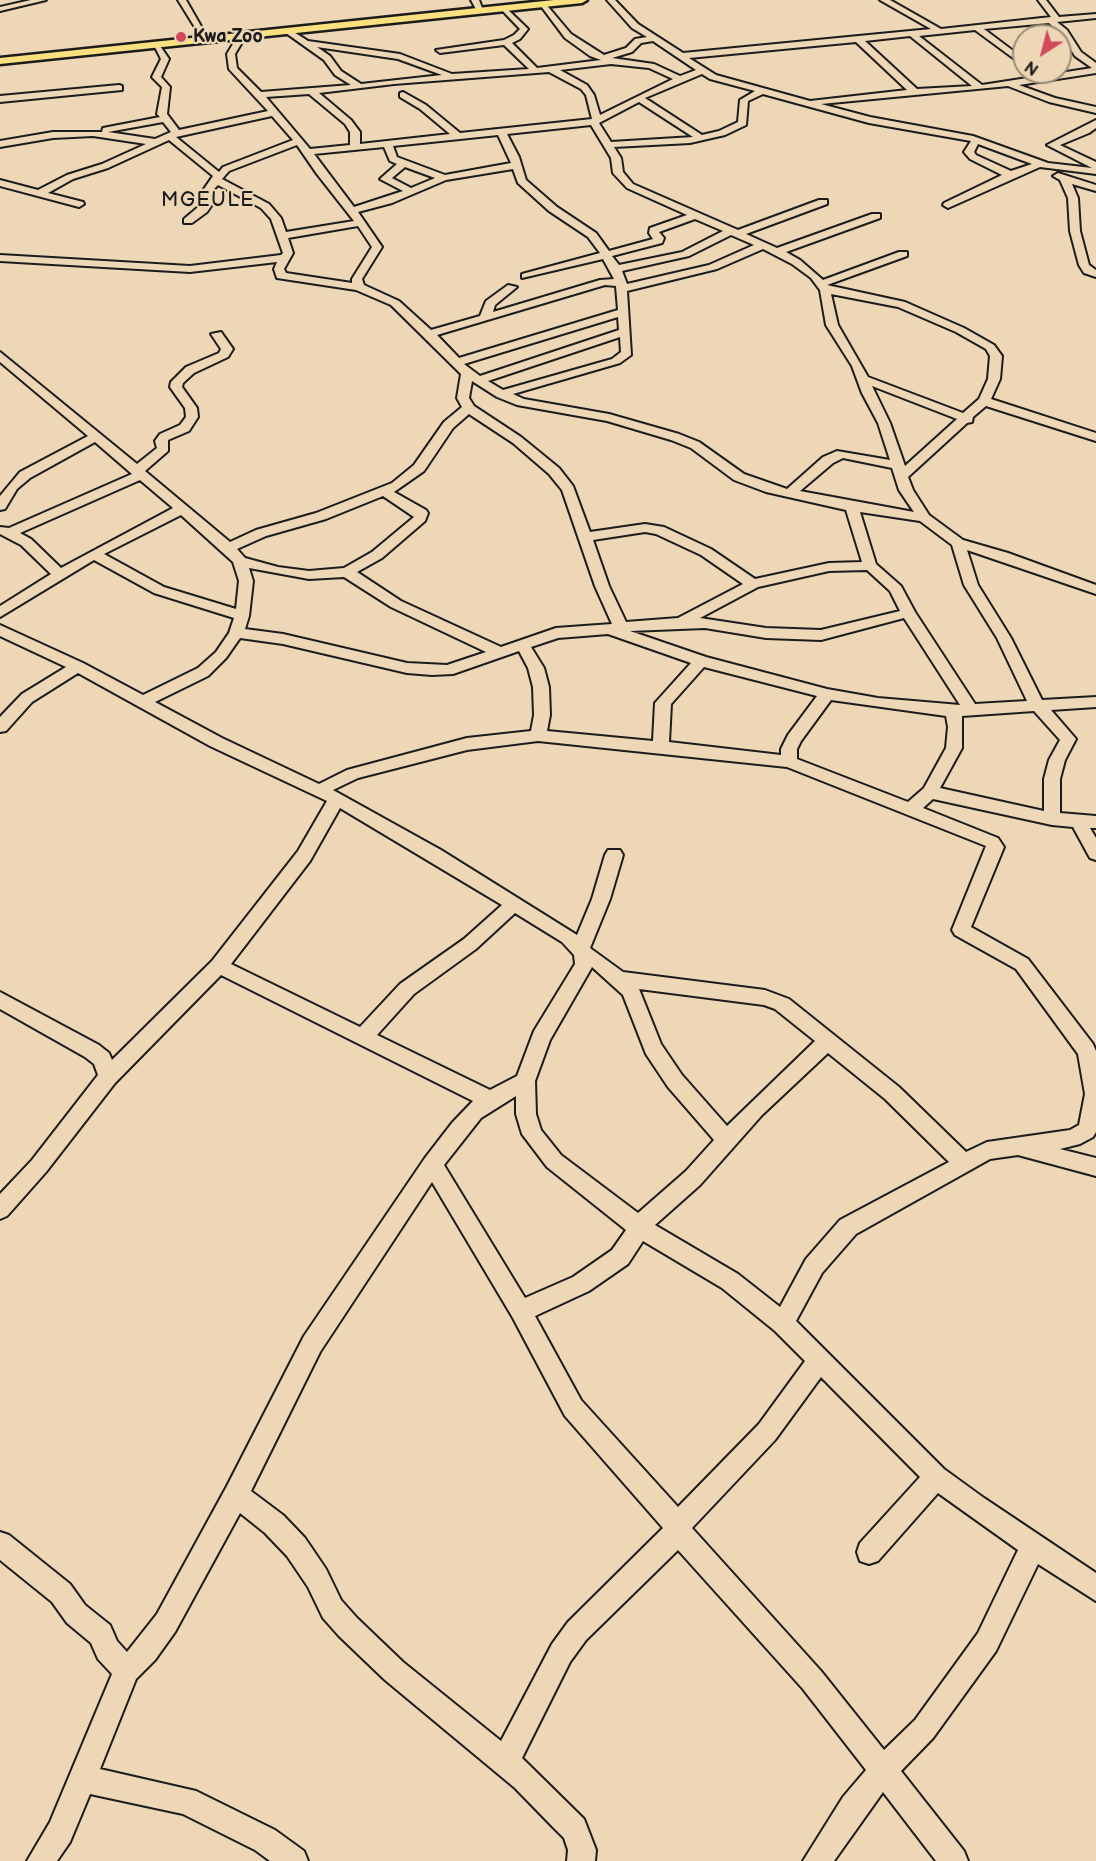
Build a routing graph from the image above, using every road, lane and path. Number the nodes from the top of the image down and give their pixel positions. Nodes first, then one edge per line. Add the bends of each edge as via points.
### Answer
1 (42, 0) edge
2 (182, 0) edge
3 (475, 0) edge
4 (582, 0) edge
5 (611, 0) edge
6 (884, 0) edge
7 (1041, 0) edge
8 (540, 4) junction
9 (0, 7) edge
10 (504, 8) junction
11 (481, 11) junction
12 (1096, 16) edge
13 (1052, 19) junction
14 (976, 27) junction
15 (938, 30) junction
16 (289, 32) junction
17 (912, 34) junction
18 (234, 37) junction
19 (653, 39) junction
20 (857, 39) junction
21 (207, 40) junction
22 (506, 42) junction
23 (307, 43) junction
24 (158, 45) junction
25 (440, 50) dead end
26 (1012, 54) edge
27 (682, 56) junction
28 (608, 60) junction
29 (0, 61) edge
30 (549, 68) junction
31 (1096, 68) edge
32 (535, 71) junction
33 (701, 71) junction
34 (1072, 73) edge
35 (454, 76) junction
36 (680, 79) junction
37 (1010, 84) joint
38 (360, 87) junction
39 (119, 88) dead end
40 (980, 88) junction
41 (311, 91) junction
42 (760, 92) junction
43 (915, 92) junction
44 (257, 95) junction
45 (403, 95) dead end
46 (855, 97) junction
47 (639, 98) junction
48 (0, 99) edge
49 (806, 104) junction
50 (1096, 110) edge
51 (274, 113) junction
52 (164, 119) junction
53 (869, 120) junction
54 (595, 121) junction
55 (1096, 123) edge
56 (501, 132) junction
57 (93, 133) junction
58 (173, 134) junction
59 (458, 136) junction
60 (701, 138) junction
61 (976, 140) junction
62 (299, 141) junction
63 (154, 142) junction
64 (387, 143) junction
65 (0, 144) edge
66 (607, 145) junction
67 (355, 146) junction
68 (308, 152) junction
69 (1033, 163) junction
70 (402, 165) junction
71 (516, 165) junction
72 (1096, 169) edge
73 (1011, 175) junction
74 (216, 178) junction
75 (444, 178) junction
76 (1065, 179) junction
77 (0, 183) edge
78 (1096, 188) edge
79 (410, 191) junction
80 (38, 194) junction
81 (823, 202) dead end
82 (80, 204) dead end
83 (948, 206) dead end
84 (352, 210) junction
85 (696, 215) junction
86 (876, 216) dead end
87 (188, 221) dead end
88 (360, 223) junction
89 (734, 232) junction
90 (282, 236) junction
91 (763, 245) junction
92 (777, 252) junction
93 (606, 254) junction
94 (903, 254) dead end
95 (0, 258) edge
96 (287, 258) junction
97 (616, 269) junction
98 (1096, 274) edge
99 (526, 276) dead end
100 (621, 285) junction
101 (359, 287) junction
102 (512, 287) dead end
103 (823, 287) junction
104 (624, 312) junction
105 (487, 317) junction
106 (625, 332) junction
107 (217, 334) dead end
108 (429, 334) junction
109 (0, 356) edge
110 (457, 362) junction
111 (473, 376) junction
112 (863, 379) junction
113 (501, 394) junction
114 (984, 401) junction
115 (469, 408) junction
116 (968, 418) junction
117 (96, 437) junction
118 (1096, 437) edge
119 (899, 471) junction
120 (139, 473) junction
121 (384, 491) junction
122 (790, 494) junction
123 (0, 506) edge
124 (852, 507) junction
125 (182, 509) junction
126 (924, 518) junction
127 (6, 531) edge
128 (586, 537) junction
129 (958, 543) junction
130 (230, 548) junction
131 (94, 554) junction
132 (240, 561) junction
133 (870, 566) junction
134 (347, 572) junction
135 (60, 574) junction
136 (753, 584) junction
137 (1096, 590) edge
138 (0, 612) edge
139 (908, 613) junction
140 (242, 616) junction
141 (680, 623) junction
142 (615, 628) junction
143 (0, 630) edge
144 (236, 633) junction
145 (522, 643) junction
146 (497, 651) junction
147 (701, 660) junction
148 (78, 666) junction
149 (827, 694) junction
150 (144, 701) junction
151 (1096, 702) edge
152 (1037, 705) junction
153 (971, 710) junction
154 (953, 711) junction
155 (0, 727) edge
156 (538, 736) junction
157 (661, 747) junction
158 (789, 762) junction
159 (930, 792) junction
160 (329, 795) junction
161 (909, 811) junction
162 (1052, 819) junction
163 (1088, 822) edge
164 (1096, 854) edge
165 (614, 855) dead end
166 (514, 904) junction
167 (582, 951) junction
168 (219, 966) junction
169 (620, 979) junction
170 (0, 1000) edge
171 (363, 1037) junction
172 (826, 1042) junction
173 (92, 1051) junction
174 (129, 1056) junction
175 (108, 1077) junction
176 (525, 1081) junction
177 (490, 1100) junction
178 (727, 1140) junction
179 (1014, 1148) junction
180 (432, 1164) junction
181 (965, 1164) junction
182 (1096, 1167) edge
183 (0, 1209) edge
184 (638, 1226) junction
185 (521, 1311) junction
186 (783, 1323) junction
187 (819, 1361) junction
188 (936, 1477) junction
189 (236, 1495) junction
190 (675, 1527) junction
191 (0, 1544) edge
192 (1034, 1546) junction
193 (869, 1552) dead end
194 (1096, 1588) edge
195 (127, 1670) junction
196 (507, 1763) junction
197 (884, 1769) junction
198 (84, 1779) junction
199 (41, 1861) edge
200 (294, 1861) edge
201 (581, 1861) edge
202 (817, 1861) edge
203 (954, 1861) edge

1 - 9 street
2 - 21 street
3 - 11 street
4 - 8 main road
5 - 19 street
6 - 15 street
7 - 13 street
8 - 10 main road
8 - 28 street via 578,45
10 - 11 main road
10 - 22 street via 524,29
11 - 16 main road
12 - 13 street
13 - 14 street
13 - 31 street via 1078,54
14 - 15 street
14 - 26 street
15 - 17 street
16 - 18 main road
16 - 23 street
17 - 20 street
17 - 40 street
18 - 21 main road
18 - 44 street via 237,44 231,54 233,69
19 - 27 street
19 - 28 street via 638,41
20 - 27 street
20 - 43 street
21 - 24 main road
22 - 25 street
22 - 32 street
23 - 35 street via 400,57
23 - 38 street via 327,58 338,73
24 - 29 main road
24 - 52 street via 165,59 156,77 166,87
27 - 33 street
28 - 30 street
28 - 36 street via 651,66
30 - 32 street
30 - 54 street via 584,87 590,94
31 - 34 street
32 - 35 street
33 - 36 street
33 - 42 street
35 - 38 street
36 - 47 street
37 - 40 street
37 - 50 street via 1052,100
38 - 41 street
39 - 48 street
40 - 43 street
41 - 44 street
41 - 67 street via 348,122 355,132
42 - 49 street
42 - 60 street via 744,100 740,126
43 - 46 street
44 - 51 street
45 - 59 street
46 - 49 street
46 - 53 street
47 - 54 street
47 - 60 street
49 - 53 street
51 - 58 street
51 - 62 street
52 - 57 street
52 - 58 street
53 - 61 street
54 - 56 street
54 - 66 street
55 - 72 street via 1052,145
56 - 59 street
56 - 71 street
57 - 63 street
57 - 65 street
58 - 63 street
58 - 74 street
59 - 64 street
60 - 66 street
61 - 69 street
61 - 73 street via 969,152 973,157
62 - 68 street
62 - 74 street via 226,169
63 - 80 street
64 - 67 street
64 - 70 street via 393,159
66 - 85 street via 623,181
67 - 68 street
68 - 84 street
69 - 72 street
69 - 73 street
69 - 76 street
70 - 75 street
70 - 79 street via 385,179
71 - 75 street
71 - 93 street via 526,186 592,235
73 - 83 street
74 - 87 street via 203,210
74 - 90 street via 271,211
75 - 79 street
76 - 78 street
76 - 98 street via 1073,198 1075,231 1084,266
77 - 80 street
79 - 84 street
80 - 82 street
81 - 89 street
84 - 88 street
85 - 89 street
85 - 93 street via 654,230 658,241
86 - 92 street
88 - 90 street
88 - 101 street via 377,247 357,279
89 - 91 street
89 - 97 street via 685,254
90 - 96 street
91 - 92 street
91 - 100 street via 713,267 646,285
92 - 103 street via 796,262
93 - 97 street
93 - 99 street
94 - 103 street
95 - 96 street via 190,269
96 - 101 street via 279,269 281,276
97 - 100 street
100 - 104 street
100 - 105 street via 604,282
101 - 108 street via 395,303
102 - 105 street via 490,303
103 - 112 street via 832,325
103 - 114 street via 901,303 990,347 998,364
104 - 106 street
104 - 110 street
105 - 108 street
106 - 111 street
106 - 113 street via 627,353 623,358
107 - 120 street via 226,349 224,355 190,370 177,382 192,417 185,428 164,437 163,448
108 - 110 street
109 - 117 street
110 - 111 street
111 - 113 street
111 - 115 street via 463,398
112 - 116 street
112 - 119 street via 884,423
113 - 122 street via 539,407 609,418 675,436 695,445 739,477
114 - 116 street
114 - 118 street
115 - 121 street via 448,425 419,468
115 - 128 street via 554,471 568,489
116 - 119 street
117 - 120 street
117 - 123 street via 25,475
119 - 122 street via 842,454 828,460
119 - 126 street
120 - 125 street
120 - 127 street
121 - 130 street via 321,516 261,533
121 - 134 street via 421,513 420,518 377,555
122 - 124 street
124 - 126 street
124 - 133 street
125 - 130 street
125 - 131 street
126 - 129 street
127 - 135 street via 26,542
128 - 136 street via 645,528 659,530 706,552
128 - 142 street
129 - 137 street
129 - 152 street via 971,585 1008,646
130 - 132 street
131 - 135 street
131 - 140 street via 159,590
132 - 134 street via 309,575
132 - 140 street via 246,581
133 - 136 street via 829,567
133 - 139 street via 896,589
134 - 146 street via 396,604
135 - 138 street
136 - 141 street
139 - 141 street via 821,635
139 - 153 street
140 - 144 street
141 - 142 street
142 - 145 street via 569,630
142 - 147 street
143 - 148 street
144 - 146 street via 432,670 457,667
144 - 150 street via 212,665
145 - 146 street
145 - 156 street via 541,687
147 - 149 street
147 - 157 street via 663,703
148 - 150 street
148 - 155 street via 27,698
149 - 154 street
149 - 158 street via 794,739
150 - 160 street via 216,742
151 - 152 street
152 - 153 street
152 - 162 street via 1068,739 1052,779
153 - 154 street
154 - 159 street via 956,743
156 - 157 street
156 - 160 street via 467,744 353,774
157 - 158 street
158 - 161 street
159 - 161 street
159 - 162 street
160 - 166 street
160 - 168 street via 304,856
161 - 179 street via 992,842 992,858 961,930 1022,964 1091,1062 1094,1110 1086,1131 1073,1138
162 - 163 street
163 - 164 street
165 - 167 street
166 - 167 street via 568,936
166 - 171 street via 470,944 408,989
167 - 169 street
167 - 176 street via 584,964 578,980 541,1037
168 - 171 street
168 - 174 street
169 - 172 street via 765,998 795,1012
169 - 178 street via 631,991 652,1048 675,1081
170 - 173 street
171 - 177 street
172 - 178 street
172 - 181 street via 892,1093
173 - 174 street
173 - 175 street via 102,1059
174 - 175 street
175 - 183 street via 46,1158
176 - 177 street
176 - 184 street via 526,1114 532,1134 554,1161
177 - 180 street via 474,1112
178 - 184 street via 693,1178
179 - 181 street via 987,1151
179 - 182 street
180 - 185 street
180 - 189 street via 312,1344
181 - 186 street via 848,1227 814,1266
184 - 185 street via 628,1247 601,1272 559,1296
184 - 186 street via 730,1281
185 - 190 street via 573,1408
186 - 187 street
187 - 188 street
187 - 190 street via 767,1432
188 - 192 street
188 - 193 street
189 - 195 street via 166,1623
189 - 196 street via 296,1547 332,1609 348,1627 394,1671
190 - 196 street via 671,1539 577,1630 518,1734
190 - 197 street via 812,1680
191 - 195 street via 61,1593 76,1614 101,1634 107,1650
192 - 194 street
192 - 197 street via 987,1642 924,1729
195 - 198 street
196 - 201 street via 574,1829 582,1850
197 - 202 street
197 - 203 street
198 - 199 street via 60,1832
198 - 200 street via 186,1801 265,1840

